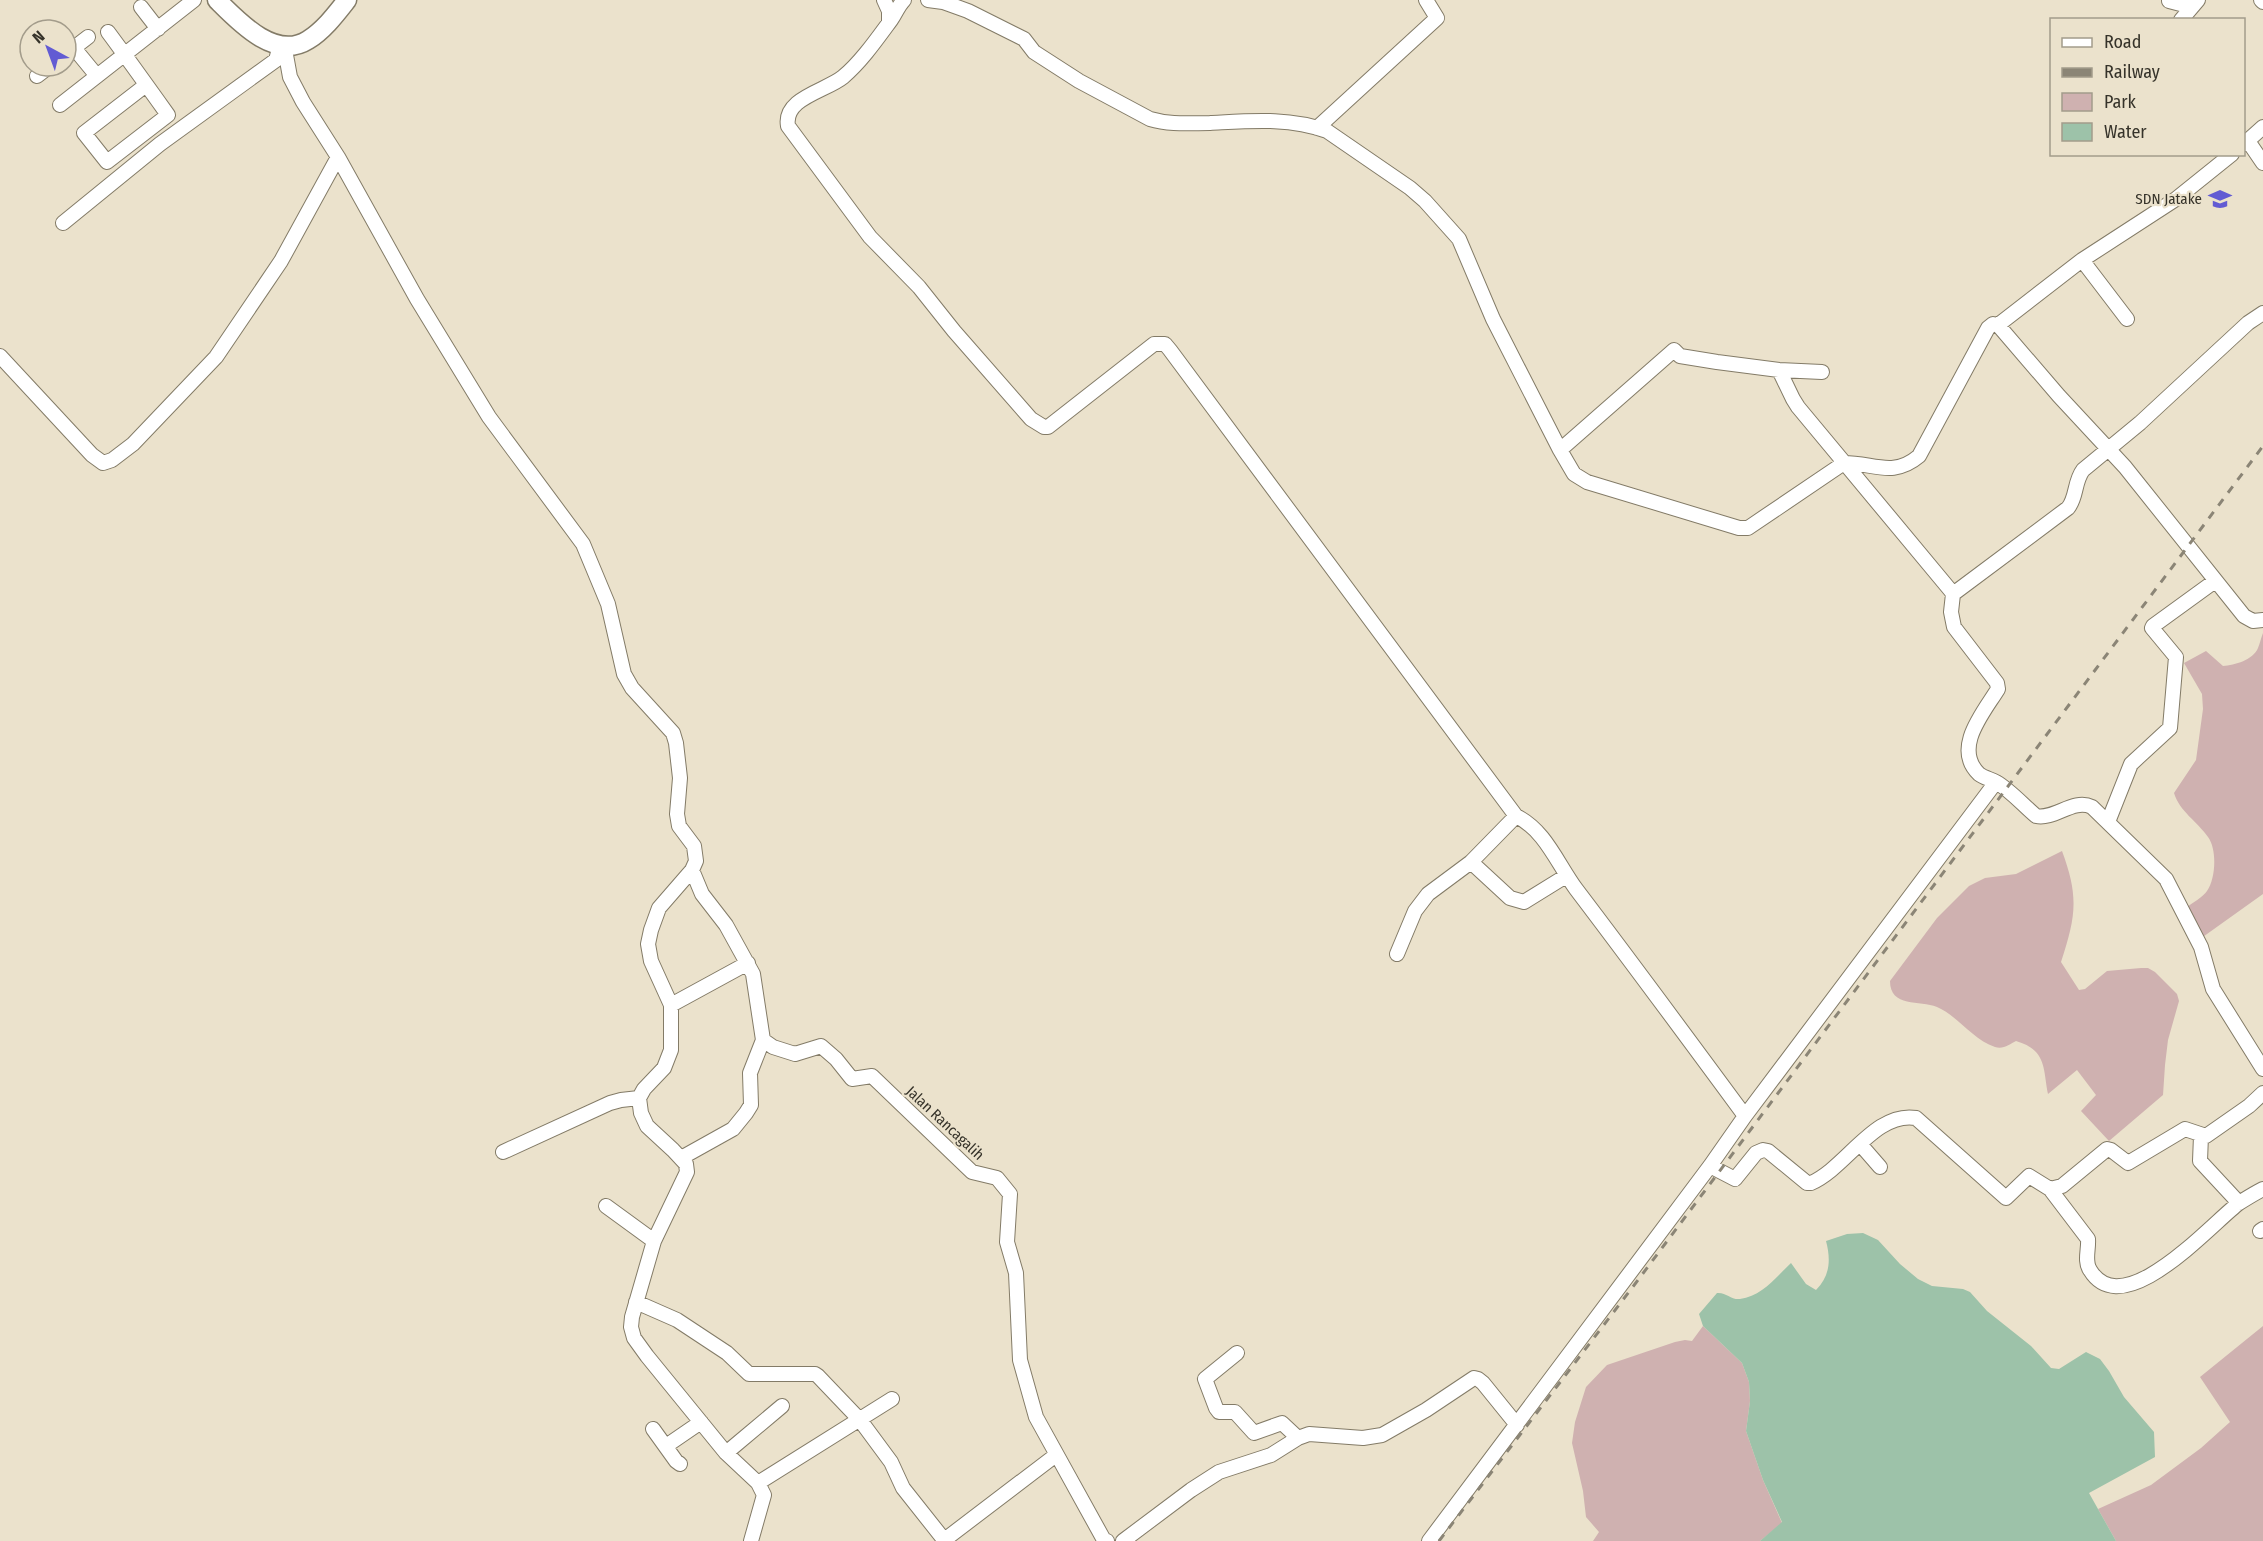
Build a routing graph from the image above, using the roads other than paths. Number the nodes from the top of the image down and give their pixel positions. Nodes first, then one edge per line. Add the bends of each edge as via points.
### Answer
1 (194, 0) edge
2 (217, 0) edge
3 (347, 0) edge
4 (884, 0) edge
5 (903, 0) edge
6 (931, 0) edge
7 (1426, 0) edge
8 (2169, 0) edge
9 (968, 4) edge
10 (2195, 4) edge
11 (141, 7) dead end
12 (2178, 18) edge
13 (2181, 18) edge
14 (889, 22) junction
15 (158, 28) junction
16 (108, 32) dead end
17 (88, 38) dead end
18 (282, 44) junction
19 (78, 45) edge
20 (124, 55) junction
21 (78, 59) edge
22 (96, 76) junction
23 (146, 85) junction
24 (60, 105) dead end
25 (2263, 127) edge
26 (1317, 128) junction
27 (2246, 142) edge
28 (2230, 156) edge
29 (338, 157) junction
30 (2263, 163) edge
31 (63, 223) dead end
32 (2082, 260) junction
33 (2263, 313) edge
34 (2127, 319) dead end
35 (1998, 325) junction
36 (0, 356) edge
37 (1779, 370) junction
38 (1822, 372) dead end
39 (2109, 449) junction
40 (1560, 450) junction
41 (1844, 463) junction
42 (2216, 581) junction
43 (1953, 594) junction
44 (2263, 620) edge
45 (1996, 782) junction
46 (1516, 816) junction
47 (2108, 822) junction
48 (1471, 862) junction
49 (692, 870) junction
50 (1566, 876) junction
51 (1397, 954) dead end
52 (748, 963) junction
53 (671, 1005) junction
54 (763, 1040) junction
55 (2263, 1070) edge
56 (2263, 1093) edge
57 (639, 1098) junction
58 (1745, 1116) junction
59 (2201, 1136) junction
60 (1860, 1144) junction
61 (503, 1152) dead end
62 (681, 1158) junction
63 (1710, 1166) junction
64 (1880, 1167) dead end
65 (2050, 1189) junction
66 (2263, 1189) edge
67 (2240, 1203) junction
68 (606, 1206) dead end
69 (654, 1241) junction
70 (636, 1302) junction
71 (1237, 1353) dead end
72 (892, 1399) dead end
73 (782, 1406) dead end
74 (860, 1420) junction
75 (701, 1422) junction
76 (1517, 1425) junction
77 (653, 1429) dead end
78 (1298, 1438) junction
79 (666, 1446) junction
80 (726, 1453) junction
81 (1056, 1455) junction
82 (680, 1464) dead end
83 (758, 1483) junction
84 (751, 1541) edge
85 (944, 1541) edge
86 (1105, 1541) edge
87 (1123, 1541) edge
88 (1429, 1541) edge

1 - 15 street
2 - 18 main road via 255,33
3 - 18 main road via 307,40 295,45
4 - 14 street
5 - 14 street
6 - 9 street
7 - 26 street via 1437,18
8 - 10 street
8 - 12 street
9 - 26 street via 1024,39 1034,52 1079,81 1150,119 1184,124 1258,120
10 - 13 street
11 - 15 street
14 - 46 street via 844,76 798,102 787,120 870,237 914,281 1039,426 1048,426 1154,344 1165,344
15 - 20 street
16 - 20 street
17 - 19 street
18 - 29 street via 290,77
18 - 31 street via 276,60 160,144
20 - 22 street
20 - 23 street
21 - 22 street
22 - 24 street
23 - 23 street via 84,132 107,162 168,115
25 - 27 street
26 - 40 street via 1410,188 1459,239 1493,319
27 - 30 street
28 - 32 street via 2176,199
29 - 36 street via 281,261 216,357 133,444 112,460 104,463 92,455
29 - 49 street via 489,417 583,544 608,604 624,674 673,733 680,778 677,814 679,826 696,853
32 - 34 street
32 - 35 street
33 - 39 street via 2248,322
35 - 39 street
35 - 41 street via 1988,328 1915,460 1888,469
37 - 38 street
37 - 40 street via 1680,356 1674,350
37 - 41 street via 1793,399
39 - 42 street
39 - 43 street via 2080,475 2067,508
40 - 41 street via 1574,474 1587,482 1739,528 1748,528
41 - 43 street
42 - 44 street via 2244,616 2253,621
42 - 47 street via 2152,628 2176,657 2170,728 2131,764
43 - 45 street via 1954,627 1997,683 1998,689 1973,729 1969,753 1980,776
45 - 47 street via 2036,816 2087,804
45 - 58 street
46 - 48 street
46 - 50 street via 1531,824
47 - 55 street via 2166,879 2201,947 2213,989
48 - 50 street via 1517,901 1524,902
48 - 51 street via 1424,899
49 - 52 street via 702,894
49 - 53 street via 659,908 650,937 651,961
50 - 58 street
52 - 53 street
52 - 54 street via 755,981
53 - 57 street via 671,1050 664,1068
54 - 62 street via 750,1073 751,1105 746,1113 733,1129
54 - 81 street, Jalan Rancagalih via 795,1054 821,1046 852,1079 872,1076 972,1172 997,1178 1010,1194 1007,1242 1015,1268 1020,1360 1036,1417
56 - 59 street via 2216,1131
57 - 61 street via 610,1103
57 - 62 street via 640,1113 647,1126
58 - 63 street
59 - 65 street via 2185,1129 2128,1163 2107,1149 2062,1186
59 - 67 street via 2200,1161
60 - 63 street via 1811,1183 1763,1150 1735,1179
60 - 64 street
60 - 65 street via 1891,1119 1916,1118 2004,1198 2029,1176
62 - 69 street via 687,1172
63 - 76 street
65 - 67 street via 2088,1239 2090,1270 2102,1282 2118,1288 2146,1279
66 - 67 street
68 - 69 street
69 - 70 street
70 - 74 street via 684,1325 727,1353 749,1374 815,1374
70 - 75 street via 631,1327 638,1346
71 - 78 street via 1205,1379 1216,1408 1220,1412 1235,1412 1254,1433 1282,1423
72 - 74 street
73 - 80 street
74 - 83 street
74 - 85 street via 891,1462 903,1488
75 - 79 street
75 - 80 street
76 - 78 street via 1483,1383 1474,1378 1382,1435 1363,1438 1319,1433
76 - 88 street
77 - 79 street
78 - 87 street via 1271,1455 1210,1477
79 - 82 street
80 - 83 street
81 - 85 street
81 - 86 street, Jalan Rancagalih
83 - 84 street via 764,1500

